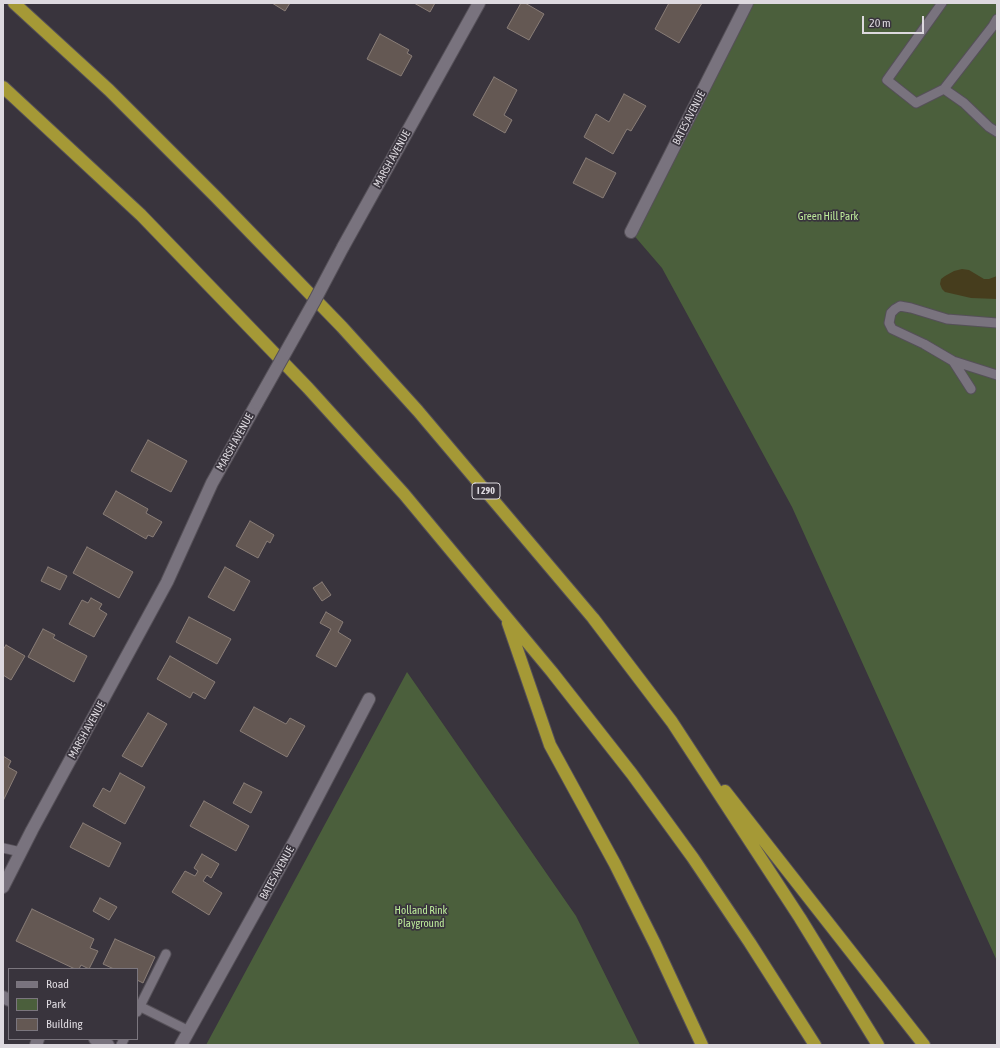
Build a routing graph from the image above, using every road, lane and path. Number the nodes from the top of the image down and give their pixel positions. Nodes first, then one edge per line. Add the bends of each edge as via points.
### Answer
1 (14, 3) edge
2 (479, 3) edge
3 (747, 3) edge
4 (942, 3) edge
5 (997, 19) edge
6 (3, 87) edge
7 (944, 89) junction
8 (997, 132) edge
9 (630, 232) dead end
10 (997, 324) edge
11 (953, 361) junction
12 (997, 375) edge
13 (971, 389) dead end
14 (505, 614) junction
15 (369, 699) dead end
16 (672, 722) junction
17 (3, 848) edge
18 (21, 852) junction
19 (3, 887) edge
20 (166, 954) dead end
21 (138, 1008) edge
22 (189, 1030) junction
23 (97, 1040) edge
24 (108, 1045) edge
25 (181, 1045) edge
26 (702, 1045) edge
27 (815, 1045) edge
28 (878, 1045) edge
29 (924, 1045) edge

1 - 16 highway, I 290 via 109,90 342,327 418,411 588,612
2 - 18 street, MARSH AVENUE, bridge via 212,483 167,582
3 - 9 street, BATES AVENUE
4 - 7 lane via 887,80 916,103
5 - 7 lane
6 - 14 highway via 141,215 308,388 404,494
7 - 8 lane
10 - 11 lane via 947,319 900,306 891,313 889,323 892,328
11 - 12 lane
11 - 13 lane
14 - 26 highway via 550,745 615,864
14 - 27 highway via 632,774 693,858
15 - 22 street, BATES AVENUE via 298,835
16 - 28 highway, I 290 via 800,918
16 - 29 highway
17 - 18 lane
18 - 19 street, MARSH AVENUE
20 - 21 lane
21 - 22 lane
22 - 25 street, BATES AVENUE
23 - 24 street

